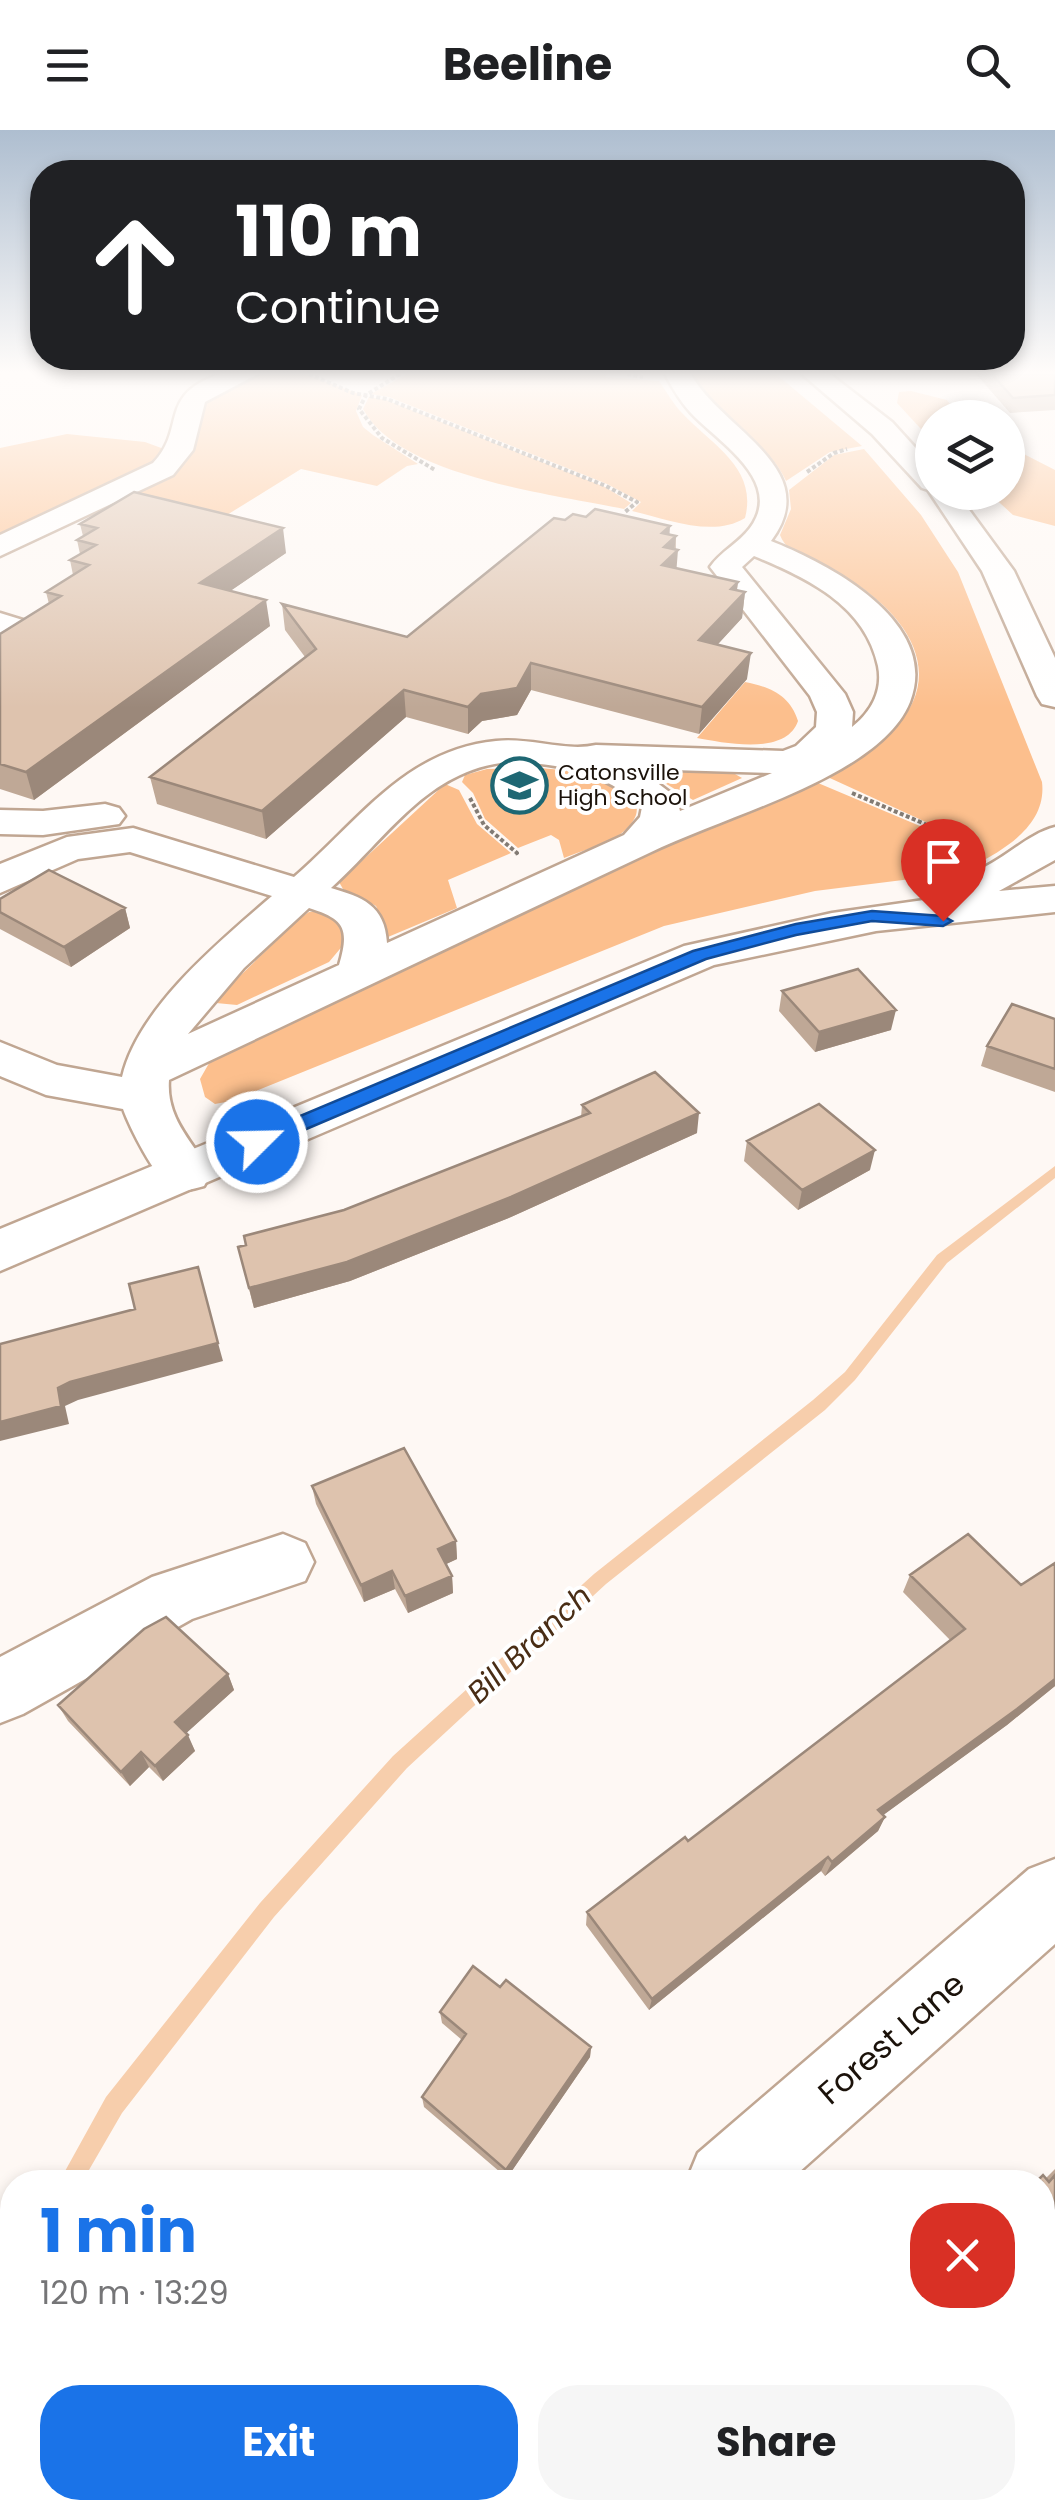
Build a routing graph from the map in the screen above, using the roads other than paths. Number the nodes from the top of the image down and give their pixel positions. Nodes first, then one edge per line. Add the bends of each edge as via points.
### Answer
1 (129, 486) edge
2 (770, 486) edge
3 (954, 510) edge
4 (753, 546) junction
5 (0, 547) edge
6 (0, 624) edge
7 (0, 637) edge
8 (898, 680) junction
9 (827, 694) junction
10 (1055, 696) edge
11 (568, 755) junction
12 (105, 816) dead end
13 (0, 822) edge
14 (1055, 839) edge
15 (638, 843) junction
16 (0, 881) edge
17 (304, 891) junction
18 (1055, 899) edge
19 (872, 916) junction
20 (1055, 939) edge
21 (360, 971) junction
22 (19, 1065) edge
23 (145, 1085) junction
24 (0, 1101) edge
25 (186, 1173) junction
26 (0, 1251) edge
27 (284, 1562) dead end
28 (0, 1692) edge
29 (1055, 1895) edge
30 (741, 2170) edge

1 - 5 main road
2 - 4 main road via 768,522
3 - 10 main road via 998,571
4 - 8 main road via 818,574 860,603 881,625
4 - 9 main road via 726,566
6 - 7 main road via 14,628
8 - 9 main road via 859,699
8 - 15 main road via 893,703 876,727 843,753
9 - 11 main road via 834,730 810,754 788,762
11 - 15 main road via 627,777 662,805 659,820
11 - 17 main road via 457,760 416,787
12 - 13 main road
14 - 19 main road via 1032,860 987,882
15 - 21 main road
16 - 17 main road via 109,838
17 - 21 main road via 350,907 366,925
17 - 23 main road via 192,999 166,1032
18 - 19 main road
19 - 20 main road via 979,924
19 - 25 main road via 699,955
21 - 23 main road
22 - 23 main road via 80,1087
22 - 24 main road
23 - 25 main road via 150,1122
25 - 26 main road
27 - 28 main road via 174,1597
29 - 30 main road, Forest Lane

